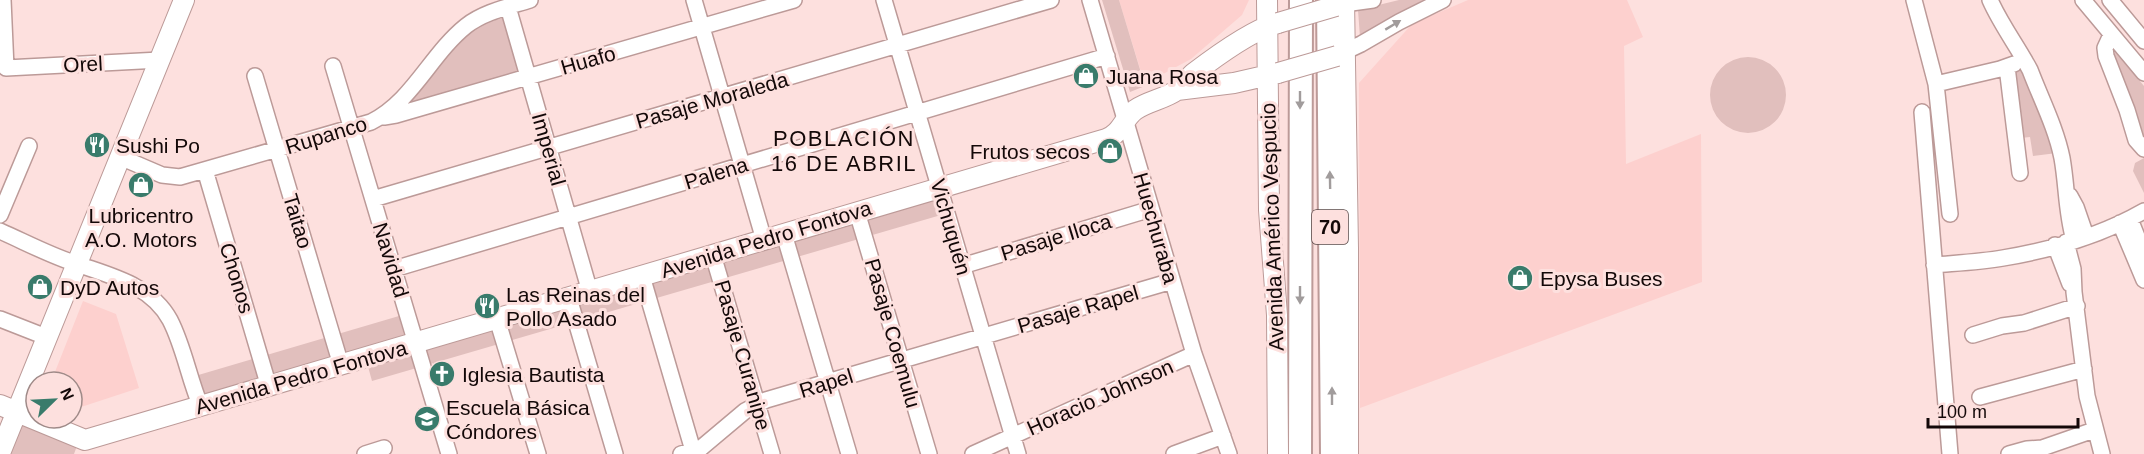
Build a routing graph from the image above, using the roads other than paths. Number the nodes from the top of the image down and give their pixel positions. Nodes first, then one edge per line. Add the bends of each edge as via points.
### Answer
1 (3, 0) edge
2 (184, 0) edge
3 (530, 0) edge
4 (694, 0) edge
5 (794, 0) edge
6 (884, 0) edge
7 (1051, 0) edge
8 (1090, 0) edge
9 (1267, 0) edge
10 (1301, 0) edge
11 (1373, 0) edge
12 (1443, 0) edge
13 (1914, 0) edge
14 (1989, 0) edge
15 (2083, 0) edge
16 (2110, 0) edge
17 (1338, 2) edge
18 (508, 7) junction
19 (1273, 24) junction
20 (702, 27) junction
21 (2111, 35) junction
22 (2144, 41) edge
23 (897, 45) junction
24 (1340, 54) junction
25 (1107, 56) junction
26 (160, 60) junction
27 (2023, 62) junction
28 (333, 66) dead end
29 (2007, 67) junction
30 (2144, 73) edge
31 (1272, 74) junction
32 (255, 76) dead end
33 (528, 77) junction
34 (1234, 83) junction
35 (1936, 84) junction
36 (1177, 90) junction
37 (722, 97) junction
38 (1922, 112) dead end
39 (917, 113) junction
40 (1268, 113) junction
41 (381, 117) junction
42 (1126, 120) junction
43 (352, 128) junction
44 (29, 146) dead end
45 (548, 148) junction
46 (2144, 149) edge
47 (277, 150) junction
48 (120, 157) junction
49 (742, 165) junction
50 (205, 170) junction
51 (2020, 173) dead end
52 (939, 188) junction
53 (373, 199) junction
54 (1151, 209) junction
55 (2144, 211) edge
56 (857, 212) junction
57 (1950, 214) dead end
58 (0, 215) edge
59 (568, 217) junction
60 (2125, 221) junction
61 (0, 231) edge
62 (784, 234) junction
63 (764, 240) junction
64 (2070, 241) junction
65 (2144, 254) edge
66 (713, 255) junction
67 (76, 264) junction
68 (1934, 265) junction
69 (962, 266) junction
70 (394, 269) junction
71 (642, 276) junction
72 (2144, 280) edge
73 (1172, 281) junction
74 (590, 292) junction
75 (569, 298) junction
76 (2076, 299) junction
77 (0, 319) edge
78 (497, 319) junction
79 (1973, 335) dead end
80 (983, 336) junction
81 (46, 337) junction
82 (416, 343) junction
83 (1194, 354) junction
84 (901, 360) junction
85 (341, 365) junction
86 (2084, 369) junction
87 (828, 382) junction
88 (269, 387) junction
89 (1980, 397) dead end
90 (757, 404) junction
91 (201, 407) junction
92 (8, 408) edge
93 (2094, 430) junction
94 (1012, 436) junction
95 (1223, 436) junction
96 (82, 447) edge
97 (384, 448) dead end
98 (0, 453) edge
99 (690, 453) edge
100 (365, 454) edge
101 (448, 454) edge
102 (538, 454) edge
103 (615, 454) edge
104 (772, 454) edge
105 (849, 454) edge
106 (929, 454) edge
107 (973, 454) edge
108 (1018, 454) edge
109 (1174, 454) edge
110 (1229, 454) edge
111 (1278, 454) edge
112 (1300, 454) edge
113 (1332, 454) edge
114 (1348, 454) edge
115 (1950, 454) edge
116 (2009, 454) edge
117 (2102, 454) edge

1 - 26 street, Orel via 6,68
2 - 26 main road
3 - 18 street, Rupanco
4 - 20 street
5 - 20 street, Huafo
6 - 23 street, Vichuquén
7 - 23 street, Pasaje Moraleda
8 - 25 street, Huechuraba
9 - 19 main road, Avenida Américo Vespucio
10 -> 112 highway, 70
11 - 17 street, Avenida Pedro Fontova
24 -> 12 street, Avenida Pedro Fontova
13 - 35 street
14 - 27 street
15 - 21 street
16 - 22 street
17 - 19 main road, Avenida Pedro Fontova, bridge
17 - 24 main road
113 -> 17 highway, 70
18 - 33 street, Imperial
18 - 41 street, Rupanco via 481,16 460,32 403,98
19 - 31 main road, Avenida Américo Vespucio
19 - 36 main road, Avenida Pedro Fontova via 1218,56
20 - 33 street, Huafo
20 - 37 street
21 - 30 street
21 - 46 street via 2106,56 2136,140
23 - 37 street, Pasaje Moraleda
23 - 39 street, Vichuquén
24 - 31 main road, Avenida Pedro Fontova, bridge
24 - 114 main road via 1348,248
25 - 39 street, Palena
25 - 42 street, Huechuraba
26 - 48 main road
27 - 29 street
27 - 64 street via 2030,70 2059,144 2068,194
28 - 43 street, Navidad
29 - 35 street
29 - 51 street
31 - 34 main road, Avenida Pedro Fontova
31 - 40 main road, Avenida Américo Vespucio
32 - 47 street, Taitao
33 - 41 street, Huafo
33 - 45 street, Imperial
34 - 36 main road, Avenida Pedro Fontova
34 - 40 main road via 1254,93
35 - 57 street
36 - 42 main road, Avenida Pedro Fontova via 1137,108
37 - 45 street, Pasaje Moraleda
37 - 49 street
38 - 68 street
39 - 49 street, Palena
39 - 52 street, Vichuquén
40 - 111 main road, Avenida Américo Vespucio via 1270,233 1278,340
41 - 43 street, Rupanco
42 - 52 main road, Avenida Pedro Fontova via 1120,130 1106,139
42 - 54 street, Huechuraba
43 - 47 street, Rupanco
43 - 53 street, Navidad
44 - 58 street
45 - 53 street, Pasaje Moraleda
45 - 59 street, Imperial
47 - 50 street, Rupanco
47 - 85 street, Taitao
48 - 50 street, Rupanco via 167,176 180,177
48 - 67 main road
49 - 59 street, Palena
49 - 63 street
50 - 88 street, Chonos
52 - 56 main road, Avenida Pedro Fontova
52 - 69 street, Vichuquén
53 - 70 street, Navidad
54 - 69 street, Pasaje Iloca
54 - 73 street, Huechuraba
55 - 60 street
56 - 62 main road, Avenida Pedro Fontova
56 - 84 street, Pasaje Coemulu
59 - 70 street, Palena
59 - 74 street, Imperial
60 - 64 street
60 - 65 street
60 - 72 street
61 - 67 street
62 - 63 main road, Avenida Pedro Fontova
62 - 87 street
63 - 66 main road, Avenida Pedro Fontova
64 - 68 street via 2002,259
64 - 76 street via 2065,275
66 - 71 main road, Avenida Pedro Fontova
66 - 90 street, Pasaje Curanipe
67 - 81 main road
67 - 91 street via 126,281 143,290 163,309 179,340
68 - 115 street
69 - 80 street, Vichuquén
70 - 82 street, Navidad
71 - 74 main road, Avenida Pedro Fontova
71 - 99 street
73 - 80 street, Pasaje Rapel
73 - 83 street, Huechuraba
74 - 75 main road, Avenida Pedro Fontova
75 - 78 main road, Avenida Pedro Fontova
75 - 103 street
76 - 79 street via 2024,323
76 - 86 street
77 - 81 street
78 - 82 main road, Avenida Pedro Fontova
78 - 102 street
80 - 84 street, Rapel
80 - 94 street, Vichuquén
81 - 92 main road
82 - 85 main road, Avenida Pedro Fontova
82 - 101 street, Navidad
83 - 94 street, Horacio Johnson
83 - 95 street, Huechuraba
84 - 87 street, Rapel
84 - 106 street, Pasaje Coemulu
85 - 88 main road, Avenida Pedro Fontova
86 - 89 street
86 - 93 street
87 - 90 street, Rapel
87 - 105 street
88 - 91 main road, Avenida Pedro Fontova
90 - 99 street, Rapel
90 - 104 street, Pasaje Curanipe
91 - 96 main road, Avenida Pedro Fontova
92 - 96 main road, Avenida Pedro Fontova
92 - 98 main road
93 - 116 street via 2042,448
93 - 117 street
94 - 107 street, Horacio Johnson
94 - 108 street, Vichuquén
95 - 109 street
95 - 110 street, Huechuraba
97 - 100 street

